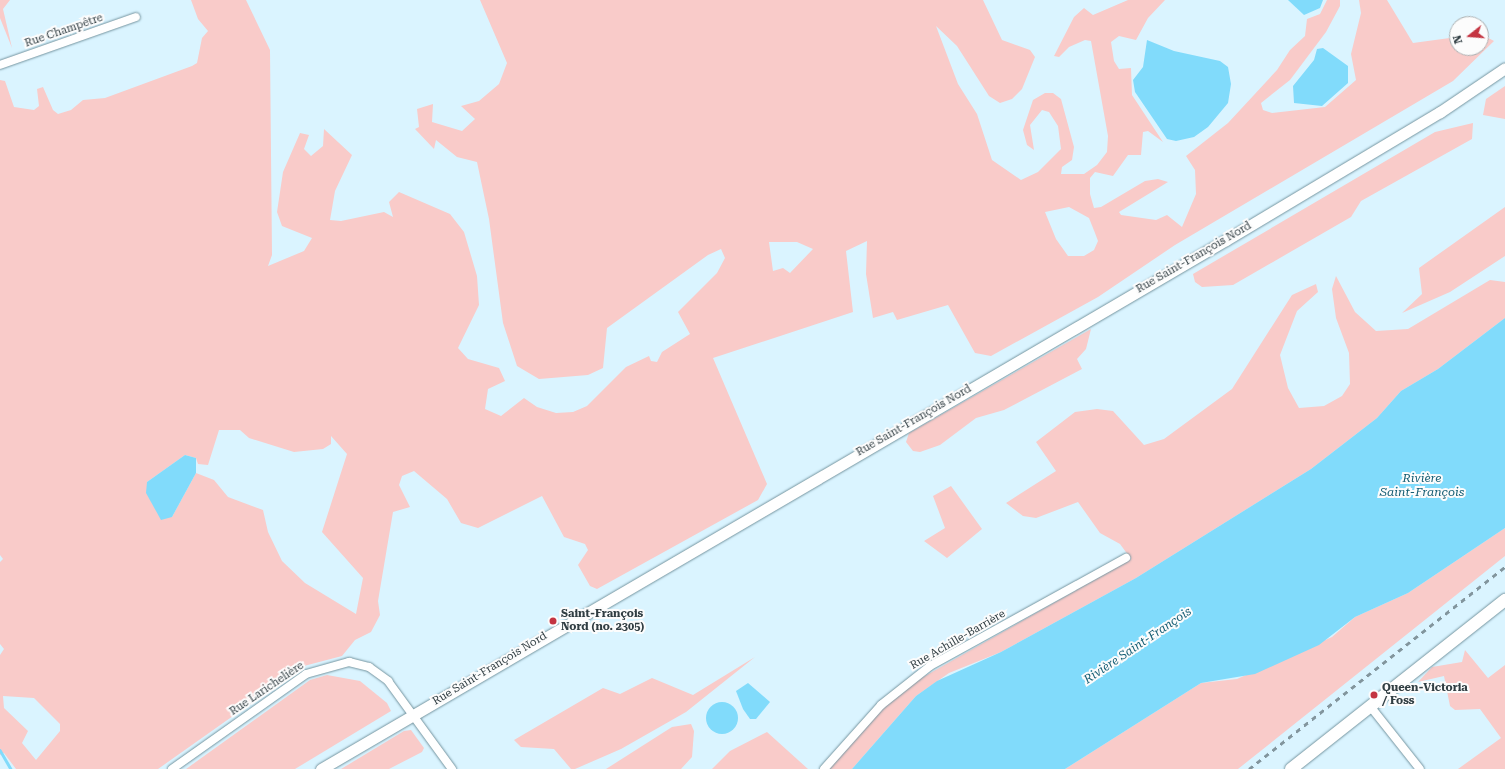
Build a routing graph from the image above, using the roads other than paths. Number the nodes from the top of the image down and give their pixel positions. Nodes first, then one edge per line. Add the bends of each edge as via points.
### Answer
1 (136, 17) dead end
2 (0, 65) edge
3 (1505, 68) edge
4 (1126, 558) dead end
5 (1505, 600) edge
6 (1370, 706) junction
7 (414, 714) junction
8 (172, 769) edge
9 (321, 769) edge
10 (452, 769) edge
11 (824, 769) edge
12 (1291, 769) edge
13 (1420, 769) edge

1 - 2 street, Rue Champêtre
3 - 7 street, Rue Saint-François Nord via 1440,112 1226,240
4 - 11 street, Rue Achille-Barrière via 930,666 881,705
5 - 6 main road
6 - 12 main road
6 - 13 street
7 - 8 street, Rue Larichelière via 377,672 349,662 326,666 296,680
7 - 9 street, Rue Saint-François Nord
7 - 10 street

